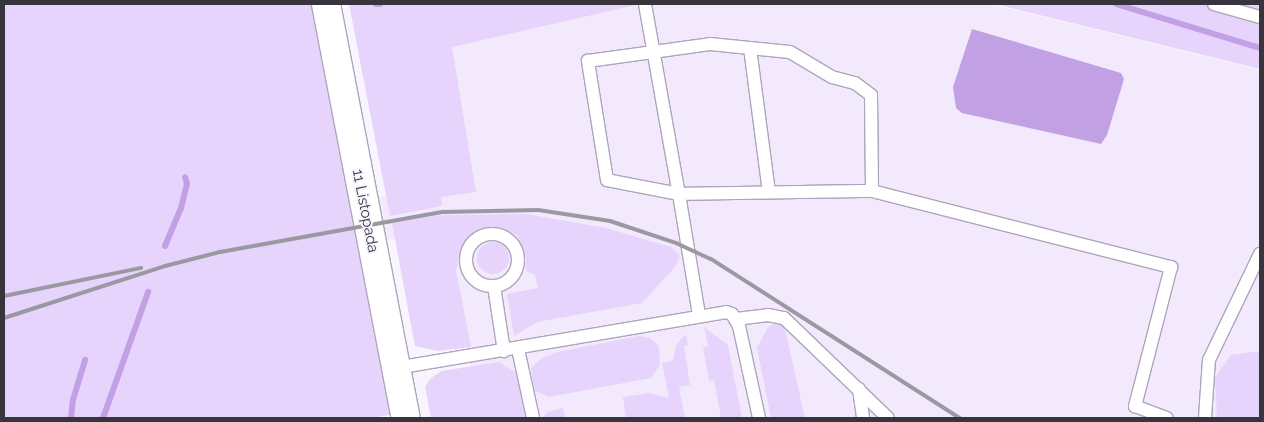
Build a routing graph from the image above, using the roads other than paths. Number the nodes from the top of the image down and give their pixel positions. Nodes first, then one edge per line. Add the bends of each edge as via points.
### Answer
1 (326, 4) edge
2 (644, 4) edge
3 (1214, 4) edge
4 (1260, 17) edge
5 (750, 48) junction
6 (654, 52) junction
7 (872, 191) junction
8 (769, 192) junction
9 (679, 194) junction
10 (1260, 254) edge
11 (494, 286) junction
12 (699, 315) junction
13 (736, 318) junction
14 (518, 349) junction
15 (504, 351) junction
16 (396, 368) junction
17 (858, 389) junction
18 (406, 418) edge
19 (533, 418) edge
20 (759, 418) edge
21 (863, 418) edge
22 (888, 418) edge
23 (1167, 418) edge
24 (1204, 418) edge

1 - 16 street, 11 Listopada
2 - 6 lane
3 - 4 lane
5 - 6 lane via 710,44
5 - 7 lane via 790,52 832,77 855,83 871,95
5 - 8 lane
6 - 9 lane
6 - 9 lane via 588,61 607,180
7 - 8 lane
7 - 23 lane via 1172,267 1135,406
8 - 9 lane
9 - 12 lane
10 - 24 lane via 1209,360
11 - 11 lane via 479,283 466,264 473,243 493,234 513,245 518,260 508,280
11 - 15 lane
12 - 13 lane via 726,312
12 - 14 lane
13 - 17 lane via 768,315 784,318
13 - 20 lane
14 - 15 lane
14 - 19 lane
15 - 16 lane
16 - 18 street, 11 Listopada
17 - 21 lane
17 - 22 lane

